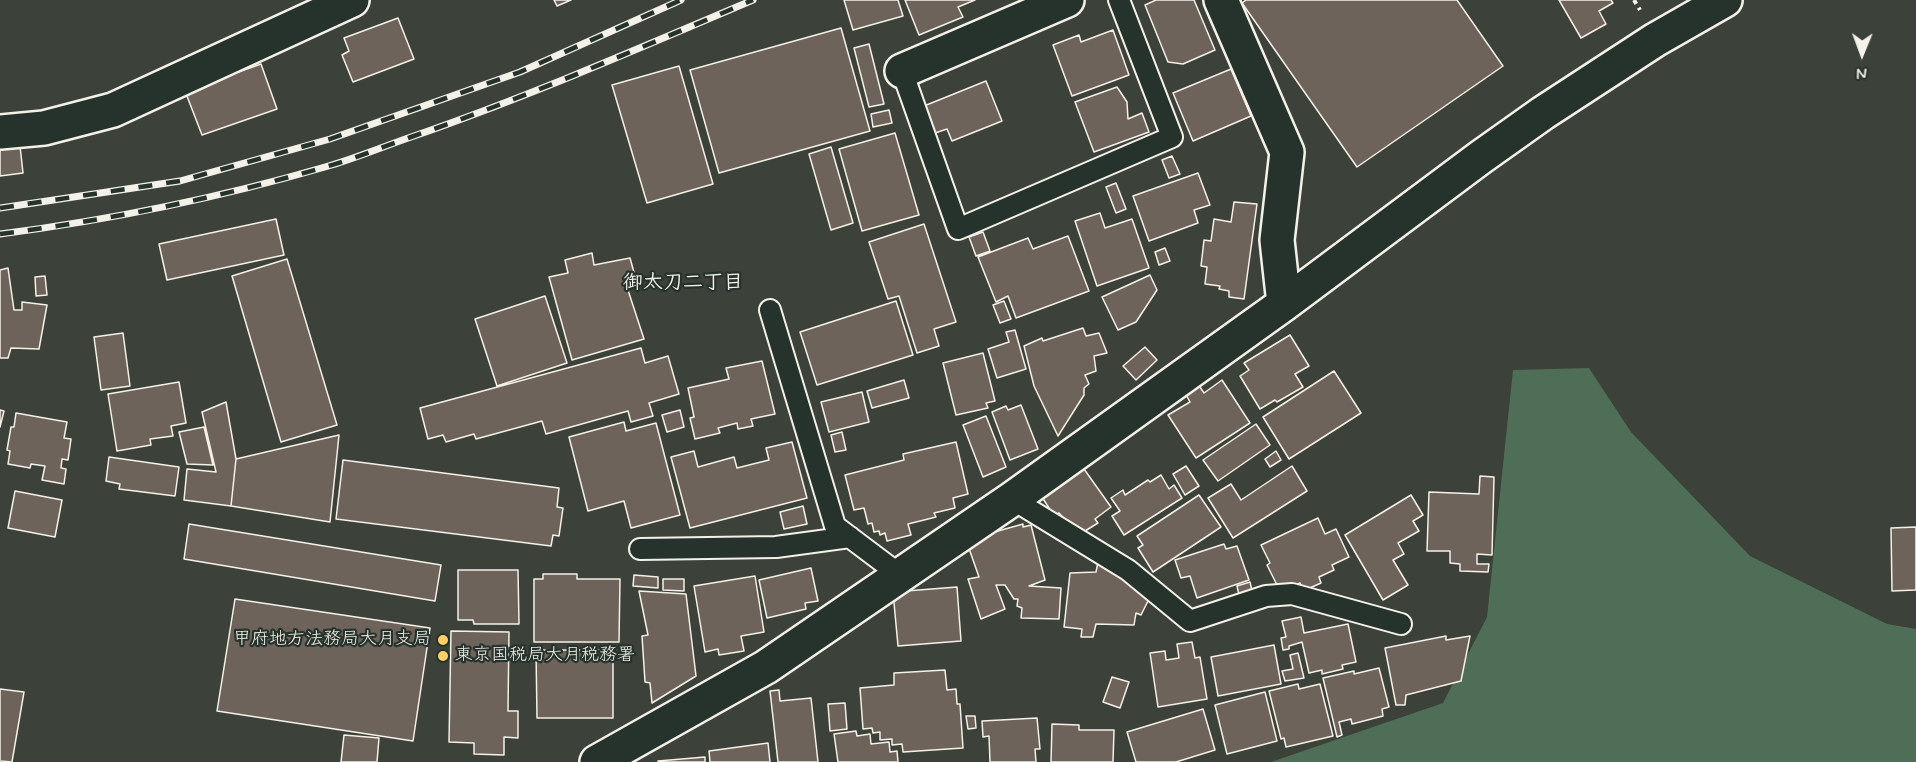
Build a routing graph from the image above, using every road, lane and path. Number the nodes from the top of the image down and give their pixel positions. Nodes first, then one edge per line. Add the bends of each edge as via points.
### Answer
1 (352, 0) edge
2 (1067, 0) edge
3 (1119, 0) edge
4 (1221, 0) edge
5 (1725, 0) edge
6 (902, 71) joint
7 (0, 132) edge
8 (1284, 304) junction
9 (770, 310) dead end
10 (1012, 498) junction
11 (850, 537) junction
12 (640, 549) dead end
13 (900, 575) junction
14 (1401, 624) dead end
15 (597, 762) edge

1 - 7 street via 113,110 44,128
2 - 6 street
3 - 6 lane via 1172,137 958,229
4 - 8 street via 1287,152 1277,240
5 - 8 street via 1543,113
8 - 10 street
9 - 11 lane via 836,526
10 - 13 street
10 - 14 lane via 1128,570 1190,621 1266,596 1292,594
11 - 12 lane via 776,547
11 - 13 lane
13 - 15 street via 766,667

